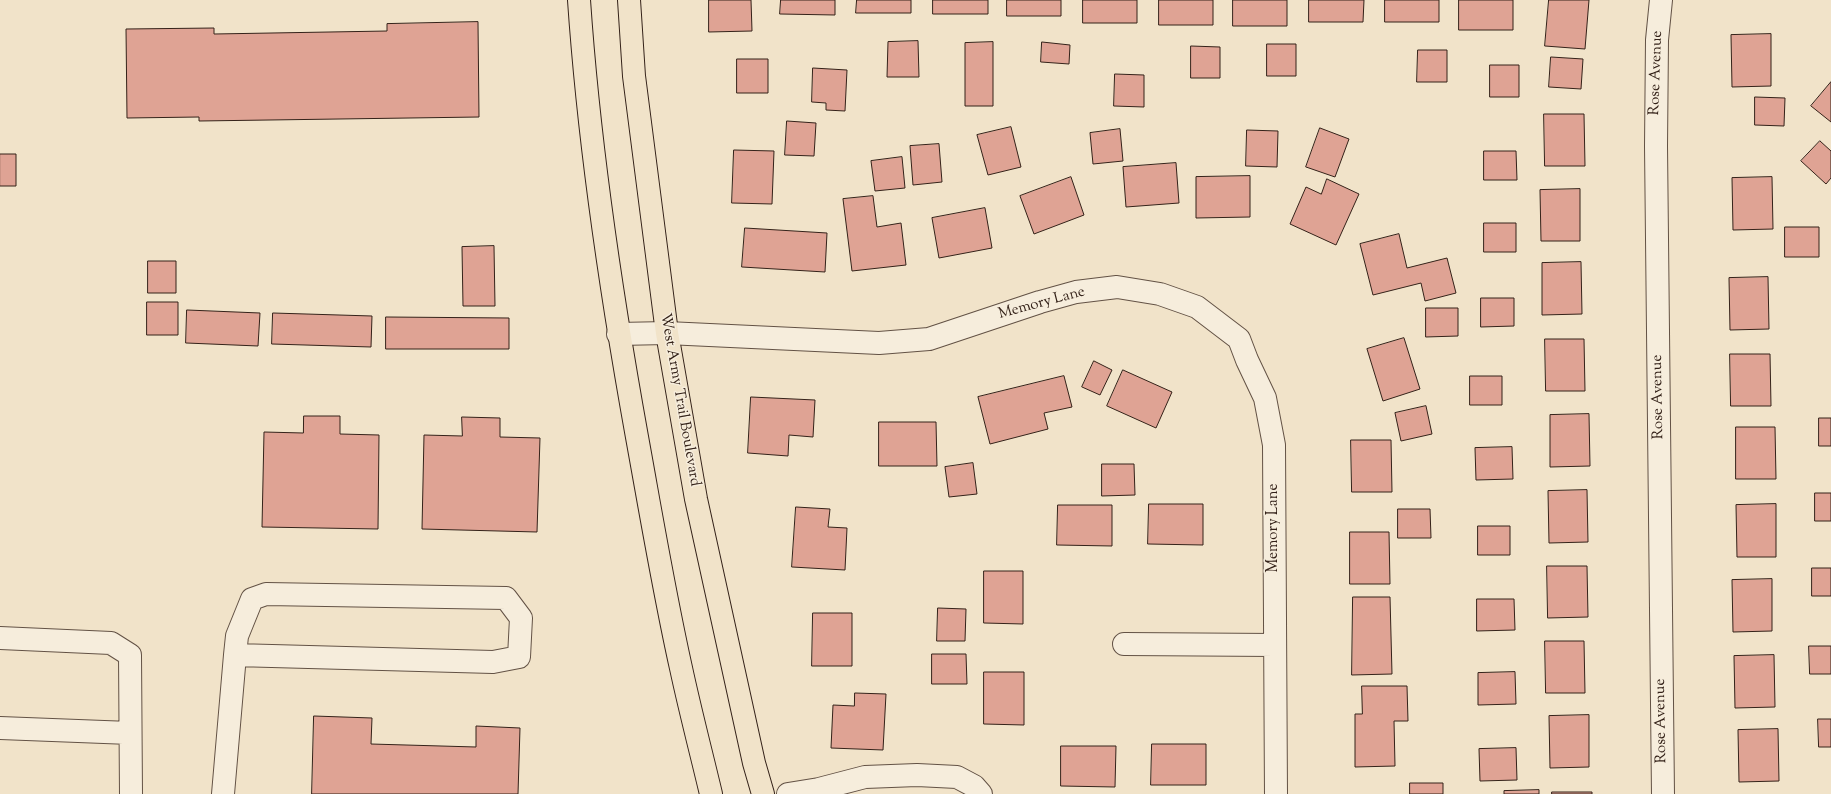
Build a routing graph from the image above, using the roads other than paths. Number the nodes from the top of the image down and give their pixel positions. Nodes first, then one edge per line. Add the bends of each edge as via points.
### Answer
1 (579, 0) edge
2 (629, 0) edge
3 (1661, 0) edge
4 (667, 333) junction
5 (618, 334) junction
6 (0, 638) edge
7 (1124, 644) dead end
8 (1275, 645) junction
9 (236, 655) junction
10 (0, 728) edge
11 (130, 733) junction
12 (896, 785) edge
13 (822, 792) edge
14 (131, 794) edge
15 (223, 794) edge
16 (711, 794) edge
17 (763, 794) edge
18 (788, 794) edge
19 (981, 794) edge
20 (1276, 794) edge
21 (1663, 794) edge

1 - 5 main road via 583,63
2 - 4 main road, West Army Trail Boulevard via 634,76
3 - 21 street, Rose Avenue via 1657,40 1656,146
4 - 5 street, Memory Lane
4 - 8 street, Memory Lane via 878,343 929,338 1076,292 1118,287 1160,294 1197,307 1239,339 1265,398 1274,445
4 - 17 main road, West Army Trail Boulevard via 696,499
5 - 16 main road via 681,668
6 - 11 street via 111,643 130,655
7 - 8 street
8 - 20 street, Memory Lane
9 - 9 street via 493,662 519,657 520,618 506,598 266,594 252,599 237,636
9 - 15 street
10 - 11 street
11 - 14 street
12 - 13 street via 865,777
12 - 19 street via 917,775 957,777 974,786
13 - 18 street

